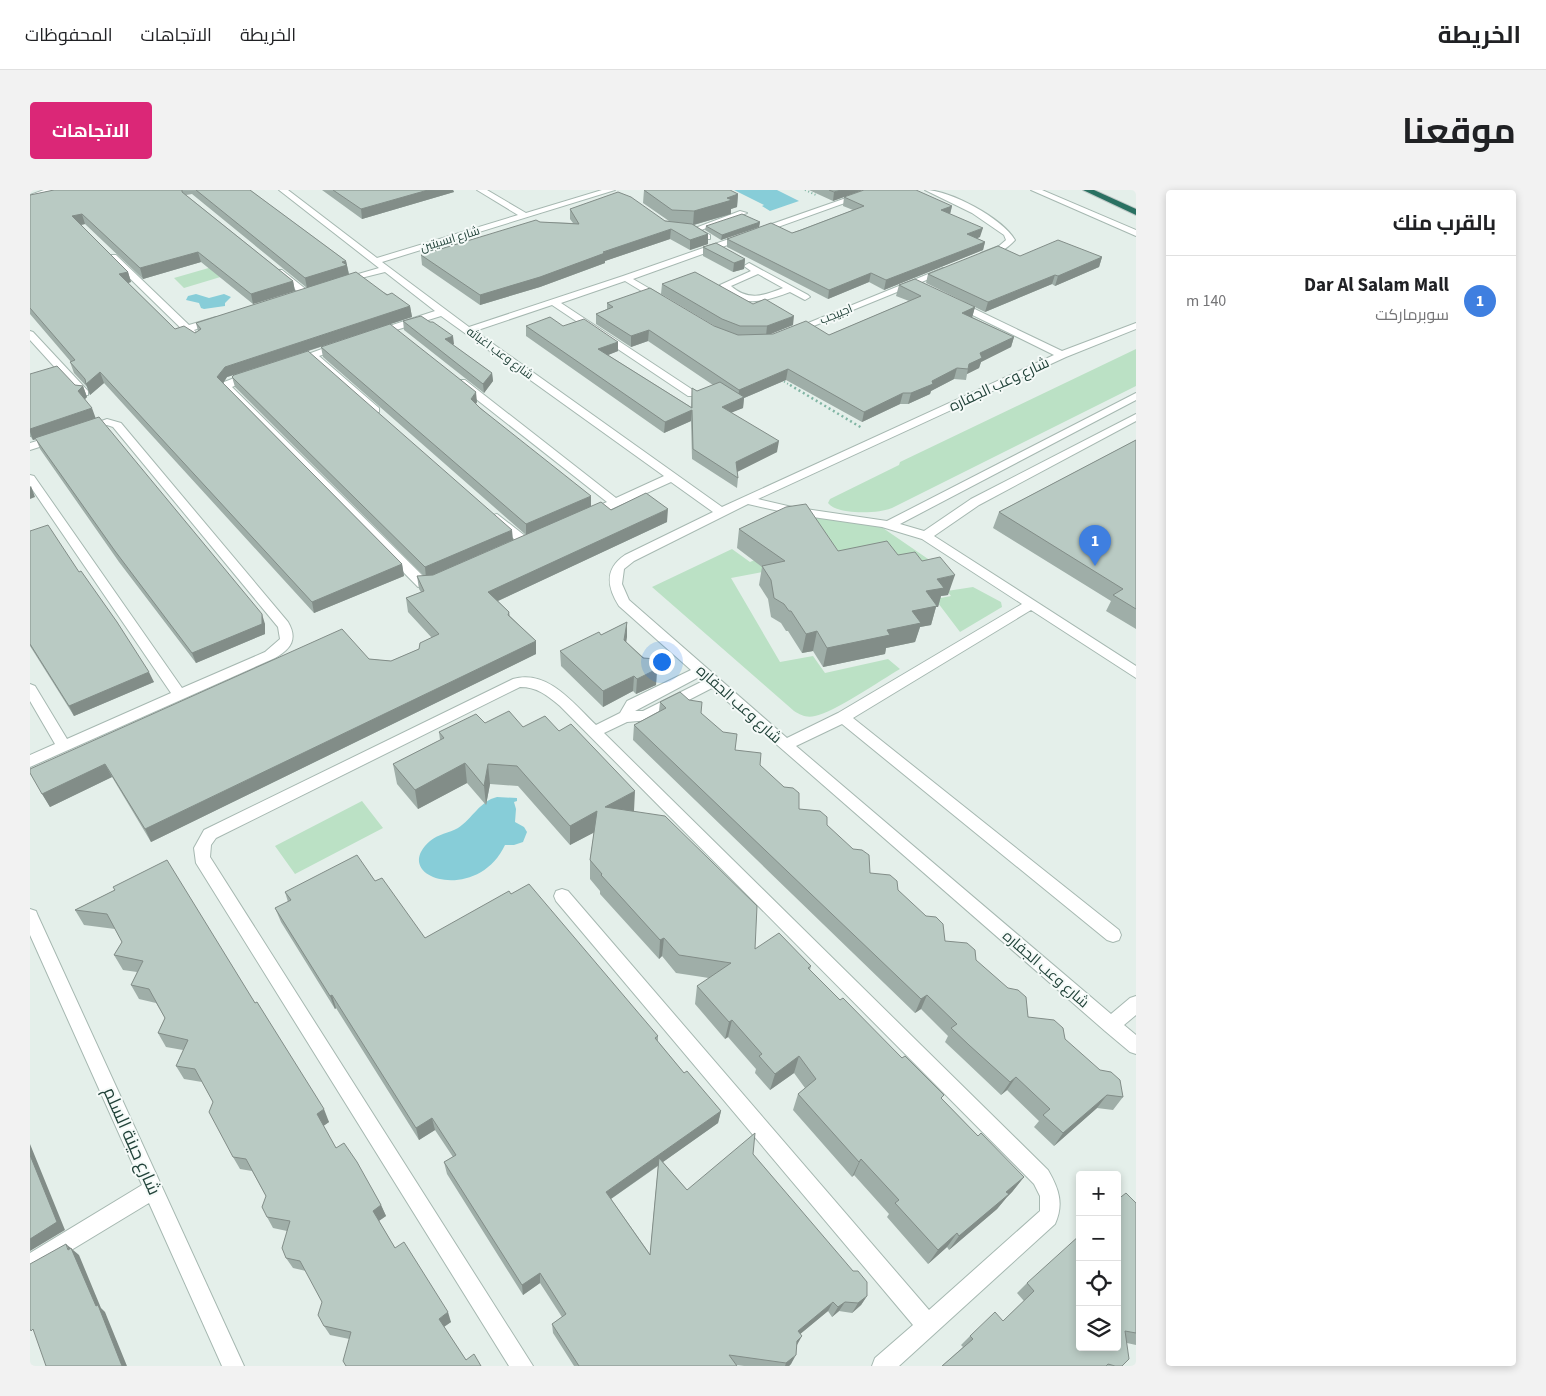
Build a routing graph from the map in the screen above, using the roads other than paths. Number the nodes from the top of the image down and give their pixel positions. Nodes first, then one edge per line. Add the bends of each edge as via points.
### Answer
1 (51, 190) edge
2 (283, 190) edge
3 (481, 190) edge
4 (611, 190) edge
5 (877, 190) edge
6 (929, 190) edge
7 (1035, 190) edge
8 (1087, 190) edge
9 (30, 198) edge
10 (1136, 212) edge
11 (743, 213) edge
12 (525, 216) junction
13 (1136, 233) edge
14 (717, 245) junction
15 (102, 247) edge
16 (975, 259) edge
17 (375, 261) junction
18 (957, 266) edge
19 (274, 268) edge
20 (386, 269) junction
21 (758, 271) junction
22 (626, 278) junction
23 (913, 283) junction
24 (330, 285) edge
25 (790, 288) junction
26 (930, 292) edge
27 (305, 293) edge
28 (805, 297) dead end
29 (948, 300) edge
30 (552, 301) junction
31 (667, 303) edge
32 (442, 312) junction
33 (223, 318) edge
34 (1136, 326) edge
35 (187, 329) junction
36 (468, 330) junction
37 (30, 334) edge
38 (777, 337) edge
39 (198, 339) edge
40 (312, 355) junction
41 (1062, 355) junction
42 (286, 363) edge
43 (268, 369) edge
44 (454, 376) edge
45 (84, 392) edge
46 (692, 394) edge
47 (1136, 396) edge
48 (1136, 417) edge
49 (385, 419) edge
50 (30, 446) edge
51 (672, 477) junction
52 (30, 478) edge
53 (747, 500) junction
54 (615, 503) junction
55 (488, 510) edge
56 (721, 512) junction
57 (579, 519) edge
58 (890, 524) junction
59 (926, 536) junction
60 (525, 542) edge
61 (447, 576) edge
62 (1032, 604) junction
63 (702, 670) junction
64 (1136, 673) edge
65 (714, 681) junction
66 (30, 689) edge
67 (180, 695) junction
68 (624, 717) junction
69 (843, 717) junction
70 (593, 732) junction
71 (64, 746) junction
72 (785, 746) junction
73 (30, 761) edge
74 (562, 896) dead end
75 (30, 916) edge
76 (1113, 935) dead end
77 (1136, 1004) edge
78 (1111, 1025) junction
79 (1136, 1046) edge
80 (154, 1189) junction
81 (30, 1265) edge
82 (928, 1326) junction
83 (233, 1366) edge
84 (522, 1366) edge
85 (883, 1366) edge

1 - 9 street
2 - 17 street, شارع وعب اغباثه
3 - 12 street
4 - 12 street, شارع ابسيتين
5 - 14 street
6 - 16 street via 1008,232 1011,240 1008,244
7 - 13 street
8 - 10 highway
11 - 14 street via 691,230
12 - 17 street, شارع ابسيتين
14 - 21 street
14 - 22 street
15 - 35 street
17 - 20 street, شارع وعب اغباثه
18 - 23 street, اجبيجب
19 - 27 street
20 - 24 street
20 - 32 street, شارع وعب اغباثه
21 - 25 street
21 - 25 street via 725,285 757,301
22 - 30 street
22 - 31 street
23 - 26 street
23 - 38 street, اجبيجب
25 - 28 street
29 - 41 street
30 - 36 street
30 - 46 street
32 - 36 street, شارع وعب اغباثه
32 - 40 street via 396,331 361,338
33 - 35 street
34 - 41 street, شارع وعب الجفاره
35 - 39 street
36 - 51 street, شارع وعب اغباثه
37 - 45 street via 56,369 67,373
40 - 42 street
40 - 49 street
41 - 53 street, شارع وعب الجفاره
43 - 61 street via 232,381 227,388 423,584
44 - 54 street
47 - 58 street
48 - 59 street via 962,509
50 - 67 street via 102,422 115,423 288,632 287,641 281,649
51 - 54 street
51 - 56 street, شارع وعب اغباثه
52 - 67 street
53 - 56 street, شارع وعب الجفاره
53 - 58 street via 798,514
54 - 57 street
55 - 60 street
56 - 63 street, شارع وعب الجفاره via 636,555 621,564 616,574 617,594 624,603
58 - 59 street
59 - 62 street
62 - 64 street
62 - 69 street
63 - 65 street, شارع وعب الجفاره
63 - 68 street via 632,704
65 - 68 street via 645,716
65 - 72 street, شارع وعب الجفاره
66 - 71 street
67 - 71 street
68 - 70 street
69 - 72 street
69 - 76 street
70 - 82 street via 1041,1177 1049,1189 1052,1205 1048,1217
70 - 84 street via 546,686 529,681 518,682 210,834 200,852
71 - 73 street
72 - 78 street, شارع وعب الجفاره
74 - 82 street
75 - 80 street, شارع حينة السلم
77 - 78 street
78 - 79 street, شارع وعب الجفاره
80 - 81 street
80 - 83 street, شارع حينة السلم
82 - 85 street

